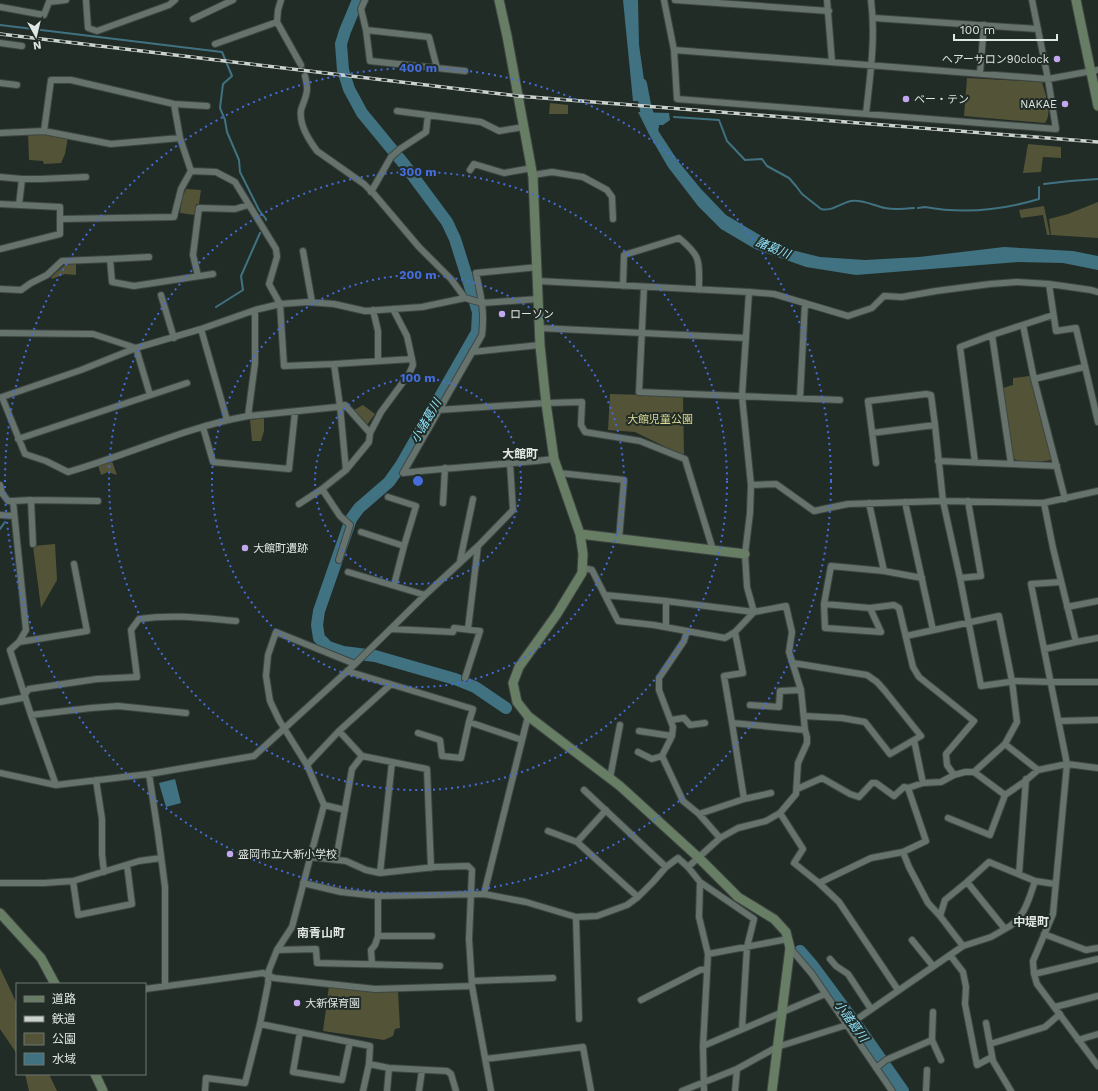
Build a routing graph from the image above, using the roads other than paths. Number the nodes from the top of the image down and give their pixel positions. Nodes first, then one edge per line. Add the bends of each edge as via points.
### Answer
1 (66, 0) edge
2 (86, 0) edge
3 (175, 0) edge
4 (233, 0) edge
5 (281, 0) edge
6 (365, 0) edge
7 (499, 0) edge
8 (664, 0) edge
9 (675, 0) edge
10 (771, 0) edge
11 (828, 0) edge
12 (872, 0) edge
13 (1032, 0) edge
14 (1076, 0) edge
15 (0, 7) edge
16 (771, 8) junction
17 (829, 11) junction
18 (874, 18) junction
19 (193, 19) dead end
20 (277, 22) junction
21 (984, 25) junction
22 (1038, 29) junction
23 (366, 30) junction
24 (0, 43) edge
25 (214, 44) dead end
26 (22, 46) dead end
27 (674, 50) junction
28 (832, 62) junction
29 (301, 64) tunnel mouth
30 (871, 65) junction
31 (436, 68) junction
32 (465, 71) dead end
33 (1095, 71) edge
34 (980, 73) junction
35 (305, 76) tunnel mouth
36 (1048, 79) junction
37 (0, 83) edge
38 (18, 85) dead end
39 (174, 104) junction
40 (207, 106) dead end
41 (1098, 106) edge
42 (397, 111) dead end
43 (866, 114) junction
44 (428, 115) junction
45 (524, 127) junction
46 (44, 131) junction
47 (0, 132) edge
48 (180, 138) junction
49 (470, 170) dead end
50 (191, 171) junction
51 (532, 171) junction
52 (0, 177) edge
53 (86, 177) dead end
54 (22, 179) junction
55 (372, 192) junction
56 (0, 204) edge
57 (19, 205) junction
58 (248, 205) junction
59 (60, 219) junction
60 (613, 219) dead end
61 (0, 249) edge
62 (304, 251) dead end
63 (149, 258) dead end
64 (110, 259) junction
65 (538, 267) junction
66 (213, 274) dead end
67 (198, 276) junction
68 (538, 281) junction
69 (1049, 284) junction
70 (623, 286) junction
71 (644, 287) junction
72 (0, 289) edge
73 (699, 290) junction
74 (749, 292) junction
75 (1098, 292) edge
76 (160, 295) dead end
77 (465, 298) junction
78 (538, 299) junction
79 (312, 302) junction
80 (482, 303) junction
81 (805, 303) junction
82 (280, 304) junction
83 (393, 309) junction
84 (255, 310) junction
85 (373, 310) junction
86 (1053, 316) junction
87 (1023, 325) junction
88 (539, 328) junction
89 (201, 329) junction
90 (0, 332) edge
91 (642, 334) junction
92 (992, 334) junction
93 (174, 338) junction
94 (746, 338) junction
95 (540, 345) junction
96 (136, 348) junction
97 (472, 352) junction
98 (412, 359) junction
99 (378, 361) junction
100 (334, 364) junction
101 (1084, 367) junction
102 (1034, 379) junction
103 (187, 383) dead end
104 (1098, 394) edge
105 (150, 395) junction
106 (1091, 395) junction
107 (742, 396) junction
108 (800, 398) junction
109 (840, 400) dead end
110 (546, 403) junction
111 (340, 406) junction
112 (438, 410) junction
113 (295, 412) junction
114 (248, 416) junction
115 (227, 420) junction
116 (1098, 422) edge
117 (935, 425) junction
118 (203, 427) junction
119 (370, 433) junction
120 (872, 433) junction
121 (18, 439) junction
122 (554, 459) junction
123 (938, 461) junction
124 (974, 462) junction
125 (876, 463) dead end
126 (510, 464) junction
127 (1011, 464) junction
128 (1056, 466) junction
129 (445, 468) junction
130 (346, 470) junction
131 (559, 473) junction
132 (0, 485) edge
133 (751, 485) junction
134 (322, 489) junction
135 (1098, 491) edge
136 (1, 493) edge
137 (388, 497) dead end
138 (1065, 498) junction
139 (473, 499) dead end
140 (32, 500) junction
141 (13, 501) junction
142 (98, 501) dead end
143 (943, 501) junction
144 (968, 501) junction
145 (905, 502) junction
146 (443, 503) dead end
147 (869, 503) junction
148 (1044, 503) junction
149 (299, 504) dead end
150 (0, 515) edge
151 (14, 516) junction
152 (360, 532) dead end
153 (580, 534) junction
154 (619, 539) junction
155 (34, 544) dead end
156 (404, 546) junction
157 (478, 546) junction
158 (713, 550) junction
159 (745, 554) junction
160 (338, 560) dead end
161 (460, 561) junction
162 (74, 564) dead end
163 (584, 568) junction
164 (884, 571) junction
165 (348, 572) dead end
166 (922, 578) junction
167 (960, 578) junction
168 (1061, 582) junction
169 (394, 585) junction
170 (425, 595) junction
171 (605, 595) junction
172 (666, 601) junction
173 (1098, 601) edge
174 (824, 604) junction
175 (870, 608) junction
176 (1067, 608) junction
177 (754, 612) junction
178 (236, 621) dead end
179 (968, 622) junction
180 (666, 627) junction
181 (391, 629) junction
182 (468, 629) junction
183 (933, 630) junction
184 (687, 631) junction
185 (735, 632) junction
186 (906, 636) junction
187 (1098, 638) edge
188 (19, 642) junction
189 (1076, 642) junction
190 (1045, 649) junction
191 (793, 663) junction
192 (354, 664) junction
193 (347, 671) junction
194 (465, 678) dead end
195 (1012, 681) junction
196 (1052, 682) junction
197 (1098, 682) edge
198 (390, 685) junction
199 (801, 690) junction
200 (24, 693) junction
201 (0, 702) edge
202 (750, 705) dead end
203 (186, 712) dead end
204 (31, 715) junction
205 (528, 716) junction
206 (804, 716) junction
207 (671, 720) junction
208 (1098, 720) edge
209 (1059, 721) junction
210 (469, 722) junction
211 (705, 723) dead end
212 (732, 723) junction
213 (620, 726) dead end
214 (285, 728) junction
215 (805, 730) junction
216 (339, 731) junction
217 (639, 731) dead end
218 (418, 734) dead end
219 (672, 736) junction
220 (522, 740) junction
221 (914, 740) junction
222 (1005, 744) junction
223 (638, 752) dead end
224 (362, 756) junction
225 (662, 756) junction
226 (392, 762) junction
227 (1067, 764) junction
228 (307, 765) junction
229 (1098, 768) edge
230 (1038, 770) junction
231 (0, 772) edge
232 (974, 772) junction
233 (149, 774) junction
234 (954, 775) junction
235 (610, 778) junction
236 (1026, 779) junction
237 (96, 780) junction
238 (923, 783) junction
239 (56, 785) junction
240 (908, 788) junction
241 (798, 789) junction
242 (584, 790) dead end
243 (771, 793) dead end
244 (1005, 795) junction
245 (744, 799) junction
246 (324, 805) junction
247 (345, 810) junction
248 (606, 810) junction
249 (780, 813) junction
250 (699, 814) junction
251 (948, 818) dead end
252 (548, 831) dead end
253 (720, 838) junction
254 (577, 842) junction
255 (903, 852) junction
256 (310, 857) junction
257 (161, 858) junction
258 (699, 858) junction
259 (336, 860) junction
260 (127, 865) junction
261 (666, 867) junction
262 (688, 867) junction
263 (431, 868) junction
264 (104, 872) junction
265 (380, 873) junction
266 (1019, 874) junction
267 (73, 881) junction
268 (1035, 881) junction
269 (700, 882) junction
270 (967, 882) junction
271 (0, 883) edge
272 (303, 883) junction
273 (819, 883) junction
274 (1055, 884) junction
275 (472, 894) junction
276 (484, 894) junction
277 (378, 896) junction
278 (638, 897) junction
279 (0, 913) edge
280 (940, 916) junction
281 (576, 917) junction
282 (1005, 929) junction
283 (1044, 934) junction
284 (378, 936) junction
285 (432, 936) dead end
286 (912, 940) dead end
287 (789, 944) junction
288 (747, 946) junction
289 (963, 946) junction
290 (1098, 948) edge
291 (277, 950) junction
292 (708, 954) junction
293 (950, 955) junction
294 (830, 959) dead end
295 (1098, 959) edge
296 (372, 964) junction
297 (440, 966) dead end
298 (933, 966) junction
299 (707, 968) junction
300 (1034, 974) junction
301 (268, 976) junction
302 (553, 978) dead end
303 (54, 983) edge
304 (472, 984) junction
305 (165, 986) junction
306 (146, 989) edge
307 (898, 990) junction
308 (825, 994) junction
309 (1098, 996) edge
310 (641, 1000) dead end
311 (1055, 1007) junction
312 (871, 1009) junction
313 (782, 1012) junction
314 (933, 1012) dead end
315 (1060, 1014) junction
316 (579, 1019) dead end
317 (986, 1023) dead end
318 (260, 1024) junction
319 (849, 1025) junction
320 (742, 1029) junction
321 (300, 1032) junction
322 (1098, 1034) edge
323 (932, 1040) junction
324 (1078, 1040) junction
325 (350, 1042) junction
326 (990, 1044) junction
327 (703, 1046) junction
328 (777, 1047) junction
329 (992, 1057) junction
330 (485, 1059) junction
331 (941, 1060) dead end
332 (369, 1064) junction
333 (1098, 1066) edge
334 (878, 1067) junction
335 (390, 1068) junction
336 (737, 1069) junction
337 (422, 1070) junction
338 (927, 1070) dead end
339 (95, 1075) edge
340 (704, 1083) junction
341 (103, 1091) edge
342 (205, 1091) edge
343 (363, 1091) edge
344 (387, 1091) edge
345 (419, 1091) edge
346 (456, 1091) edge
347 (491, 1091) edge
348 (591, 1091) edge
349 (682, 1091) edge
350 (704, 1091) edge
351 (735, 1091) edge
352 (772, 1091) edge
353 (892, 1091) edge
354 (926, 1091) edge
355 (1011, 1091) edge

1 - 15 street via 49,2 44,15
2 - 3 street via 88,28 97,31 169,6
4 - 19 street
5 - 20 street
6 - 23 street via 361,9
7 - 45 street
8 - 27 street
9 - 16 street
10 - 16 street
11 - 17 street
12 - 18 street
13 - 22 street
14 - 33 street
16 - 17 street
17 - 28 street
18 - 21 street
18 - 30 street
20 - 25 street
20 - 29 street
21 - 22 street
21 - 34 street
22 - 36 street
23 - 31 street via 429,38
23 - 31 street via 370,61
24 - 26 street
27 - 28 street
27 - 43 street via 677,99
28 - 30 street
30 - 34 street
30 - 43 street
31 - 32 street
33 - 36 street
33 - 41 street
34 - 36 street
35 - 55 street via 307,89 301,112 307,137 317,151
36 - 43 street via 1056,129
37 - 38 street
39 - 40 street
39 - 46 street via 71,80 50,80
39 - 48 street
42 - 44 street
44 - 45 street via 481,122 499,131
44 - 55 street via 426,132 391,157
45 - 51 street
46 - 47 street
46 - 48 street via 111,144
48 - 50 street
49 - 51 street via 474,164 504,173
50 - 58 street via 216,172 235,182
50 - 59 street via 180,189 174,217
51 - 60 street via 583,177 607,190 612,197
51 - 65 street
52 - 54 street
53 - 54 street
54 - 57 street
55 - 77 street
56 - 57 street
57 - 59 street via 60,207
58 - 67 street via 235,209 199,208 193,255
58 - 82 street via 276,249 277,257 269,284
59 - 61 street via 60,234
62 - 79 street
63 - 64 street
64 - 67 street via 112,282 134,286
64 - 72 street via 62,261 47,275 21,290
65 - 68 street
65 - 80 street via 476,273
66 - 67 street
68 - 70 street
68 - 78 street
69 - 75 street
69 - 81 street via 1017,282 902,297 884,296 872,308 848,316
69 - 86 street
70 - 71 street
70 - 73 street via 624,255 679,238 692,248 699,262
71 - 73 street
71 - 91 street
73 - 74 street
74 - 81 street via 774,294
74 - 94 street
76 - 93 street
77 - 80 street
77 - 83 street via 422,307
78 - 80 street
78 - 88 street
79 - 82 street
79 - 85 street via 365,311
80 - 97 street via 482,335
81 - 108 street
82 - 84 street
82 - 100 street via 284,366
83 - 85 street
83 - 98 street via 407,336
84 - 89 street
84 - 114 street via 255,363
85 - 99 street via 378,331
86 - 87 street
86 - 101 street via 1056,331 1076,328
87 - 92 street
87 - 102 street
88 - 91 street
88 - 95 street
89 - 93 street
89 - 115 street
90 - 96 street via 93,334
91 - 94 street
91 - 107 street via 639,392
92 - 124 street via 960,347
92 - 127 street
93 - 96 street
94 - 107 street
95 - 97 street
95 - 110 street
96 - 105 street
96 - 121 street via 2,397
97 - 112 street
98 - 99 street
98 - 119 street via 413,365 408,374 381,412
99 - 100 street
100 - 111 street
101 - 102 street
101 - 106 street
102 - 128 street
103 - 105 street
104 - 106 street
105 - 121 street
106 - 116 street
107 - 108 street
107 - 133 street
108 - 109 street
110 - 112 street
110 - 122 street
110 - 158 street via 582,402 581,425 585,432 640,441 685,459
111 - 113 street
111 - 119 street via 345,405
111 - 130 street
112 - 129 street via 403,473
113 - 114 street
113 - 118 street via 290,469 213,462
114 - 115 street
115 - 118 street
117 - 120 street
117 - 120 street via 931,395 875,400 868,401
117 - 123 street
118 - 121 street via 68,472 25,454
119 - 130 street via 369,442
120 - 125 street
122 - 126 street
122 - 131 street
123 - 124 street
123 - 143 street
124 - 127 street
126 - 129 street
126 - 157 street via 513,510
127 - 128 street
128 - 138 street
129 - 146 street
130 - 134 street
131 - 153 street
131 - 154 street via 624,480
132 - 136 street
133 - 147 street via 776,484 814,511 848,504
133 - 159 street via 750,521
134 - 149 street
134 - 160 street via 340,516 350,524
135 - 138 street
136 - 141 street via 8,502
137 - 156 street via 416,506
138 - 148 street
139 - 161 street
140 - 141 street
140 - 142 street
140 - 155 street
141 - 151 street
143 - 144 street
143 - 145 street
143 - 167 street
144 - 148 street
144 - 167 street via 981,576
145 - 147 street
145 - 166 street
147 - 164 street
148 - 168 street
150 - 151 street
151 - 188 street via 26,630
152 - 156 street
153 - 154 street
153 - 163 street
154 - 158 street
156 - 169 street
157 - 161 street
157 - 182 street
158 - 159 street
159 - 177 street via 747,587
161 - 170 street
162 - 188 street via 87,631
163 - 171 street via 592,570
163 - 205 street via 557,614 519,667 513,683 517,702
164 - 166 street
164 - 174 street via 831,566
165 - 169 street
166 - 183 street
167 - 179 street
168 - 176 street
168 - 190 street via 1031,584
169 - 170 street
170 - 181 street
171 - 172 street
171 - 180 street via 618,621
172 - 177 street
172 - 180 street
173 - 176 street
174 - 175 street
174 - 175 street via 825,628 881,632
175 - 186 street via 894,605 899,608
176 - 189 street
177 - 185 street
177 - 191 street via 786,606 792,632 789,652
178 - 200 street via 181,616 139,619 131,630 137,676 28,689
179 - 183 street
179 - 195 street via 981,686
179 - 195 street via 999,616
180 - 184 street
181 - 182 street via 453,632 454,628
181 - 192 street
182 - 194 street via 480,631
183 - 186 street
184 - 185 street via 725,638
184 - 207 street via 684,641 660,678 659,690
185 - 212 street via 743,673 724,676
186 - 234 street via 913,667 919,677 974,721 946,754 947,765
187 - 189 street
188 - 200 street via 10,650
189 - 190 street
190 - 196 street
191 - 199 street
191 - 221 street via 867,675 872,678 921,736
192 - 193 street
192 - 214 street via 276,632 268,655 266,676 270,701
193 - 198 street
193 - 214 street
195 - 196 street
195 - 222 street via 1017,722
196 - 197 street
196 - 209 street
198 - 210 street via 473,709
198 - 216 street
199 - 202 street via 780,692 779,707
199 - 206 street
200 - 201 street via 22,698
200 - 204 street
203 - 204 street via 118,706
204 - 239 street
205 - 220 street
205 - 235 street
206 - 215 street
206 - 221 street via 865,722 890,754
207 - 211 street via 684,718 690,725
207 - 219 street
208 - 209 street
209 - 227 street
210 - 218 street via 461,758 442,756 440,740
210 - 220 street
212 - 215 street
212 - 245 street
213 - 235 street
214 - 228 street
214 - 233 street via 254,756
215 - 241 street via 807,743 798,763
216 - 224 street
216 - 228 street
217 - 219 street
219 - 225 street
220 - 276 street
221 - 238 street
222 - 230 street
222 - 232 street
223 - 225 street via 652,759
224 - 226 street
224 - 247 street via 352,769
225 - 250 street via 683,801
226 - 263 street via 427,769
226 - 265 street
227 - 229 street
227 - 230 street
227 - 274 street
228 - 246 street
230 - 236 street
231 - 239 street
232 - 234 street
232 - 244 street
233 - 237 street
233 - 257 street
234 - 238 street via 941,782
235 - 258 street
236 - 244 street
236 - 266 street
237 - 239 street
237 - 264 street via 102,819
238 - 240 street
240 - 241 street via 904,787 894,796 876,783 872,783 859,797 822,778
240 - 255 street via 926,841
241 - 249 street
242 - 248 street
243 - 245 street
244 - 251 street via 990,835
245 - 250 street
246 - 247 street
246 - 256 street
247 - 259 street
248 - 254 street
248 - 261 street
249 - 253 street via 766,821 738,828
249 - 273 street via 803,849 794,863
250 - 253 street
252 - 254 street
253 - 258 street
254 - 278 street
255 - 273 street via 870,858
255 - 280 street via 919,889
256 - 259 street
256 - 272 street
257 - 260 street
257 - 305 street via 165,887
258 - 262 street
258 - 287 street via 738,897 774,919 786,932
259 - 265 street
260 - 264 street
260 - 267 street via 132,904 78,915
261 - 262 street via 678,858
261 - 278 street
262 - 269 street
263 - 265 street
263 - 275 street via 468,866 472,870
264 - 267 street
266 - 268 street
266 - 270 street via 989,862
267 - 271 street
268 - 274 street
268 - 282 street via 1026,909 1012,926
269 - 288 street via 754,919
269 - 292 street via 699,917
270 - 280 street via 945,900
270 - 282 street
272 - 277 street via 341,892
272 - 291 street via 292,927
273 - 307 street via 839,902
274 - 283 street via 1053,914
275 - 276 street
275 - 277 street
275 - 304 street
276 - 281 street via 526,902
277 - 284 street
278 - 281 street via 608,913
279 - 303 street via 41,958
280 - 289 street
281 - 316 street
282 - 289 street via 991,937
283 - 290 street via 1086,950
283 - 300 street via 1033,961
284 - 285 street
284 - 296 street via 371,950
286 - 298 street
287 - 288 street
287 - 308 street
287 - 313 street
288 - 292 street
288 - 320 street
289 - 293 street
291 - 296 street via 316,949 317,963
291 - 301 street
292 - 299 street
293 - 298 street
293 - 329 street via 964,972 965,1004 977,1065
294 - 312 street via 848,974
295 - 300 street
296 - 297 street
298 - 307 street
299 - 310 street
299 - 327 street
300 - 311 street via 1037,984
301 - 304 street via 375,989
301 - 305 street via 263,973
301 - 318 street
302 - 304 street
304 - 330 street
305 - 306 street
307 - 312 street
308 - 313 street
308 - 319 street
309 - 311 street
311 - 315 street
312 - 319 street
313 - 320 street
313 - 328 street
314 - 323 street
315 - 324 street
315 - 326 street via 1045,1027
317 - 326 street
318 - 321 street
318 - 342 street via 245,1083 206,1078
319 - 328 street
319 - 334 street
320 - 327 street
321 - 325 street
321 - 325 street via 293,1072 342,1080
322 - 324 street
323 - 331 street
323 - 334 street via 886,1060
324 - 333 street
325 - 332 street via 370,1046
326 - 329 street
327 - 340 street
328 - 336 street
328 - 352 street
329 - 355 street
330 - 347 street
330 - 348 street via 584,1047
332 - 335 street
332 - 343 street
334 - 353 street
335 - 337 street
335 - 344 street
336 - 340 street
336 - 351 street
337 - 345 street
337 - 346 street via 447,1071 451,1074
338 - 354 street
339 - 341 street
340 - 349 street
340 - 350 street

